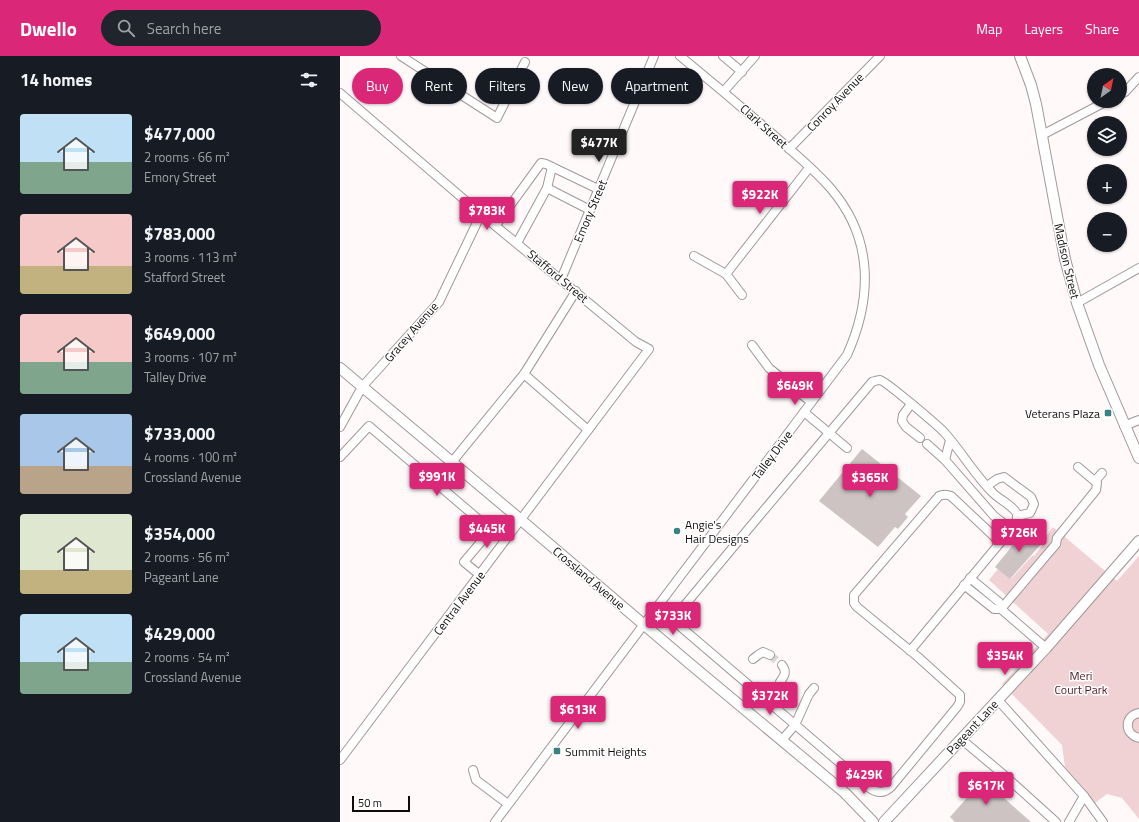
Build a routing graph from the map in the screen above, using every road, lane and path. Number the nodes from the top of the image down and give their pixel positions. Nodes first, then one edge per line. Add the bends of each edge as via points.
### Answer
1 (401, 56) edge
2 (654, 56) edge
3 (680, 56) edge
4 (723, 56) edge
5 (755, 56) edge
6 (880, 56) edge
7 (1020, 56) edge
8 (525, 62) dead end
9 (742, 72) junction
10 (1139, 76) edge
11 (1127, 90) edge
12 (724, 91) junction
13 (340, 93) edge
14 (1094, 108) edge
15 (1042, 135) junction
16 (789, 149) junction
17 (552, 167) junction
18 (809, 168) junction
19 (547, 188) junction
20 (598, 189) junction
21 (590, 210) junction
22 (482, 212) junction
23 (496, 225) junction
24 (517, 243) junction
25 (694, 256) dead end
26 (1139, 268) edge
27 (726, 274) junction
28 (562, 277) dead end
29 (576, 291) junction
30 (742, 295) dead end
31 (1076, 303) junction
32 (752, 345) dead end
33 (649, 349) joint
34 (340, 368) edge
35 (524, 374) junction
36 (362, 387) junction
37 (811, 402) junction
38 (911, 404) junction
39 (804, 412) junction
40 (1139, 420) edge
41 (1124, 426) junction
42 (340, 427) edge
43 (588, 430) junction
44 (829, 433) junction
45 (920, 438) dead end
46 (950, 440) junction
47 (927, 444) dead end
48 (847, 448) dead end
49 (340, 457) edge
50 (1139, 458) edge
51 (945, 460) junction
52 (452, 462) junction
53 (1078, 467) dead end
54 (1102, 473) dead end
55 (1095, 481) junction
56 (987, 486) junction
57 (1017, 516) junction
58 (522, 520) junction
59 (1011, 529) junction
60 (1000, 542) junction
61 (1139, 542) edge
62 (480, 575) junction
63 (970, 578) junction
64 (964, 585) junction
65 (1001, 609) junction
66 (643, 624) junction
67 (1046, 648) junction
68 (910, 651) junction
69 (770, 655) dead end
70 (753, 659) dead end
71 (782, 664) dead end
72 (780, 682) dead end
73 (814, 688) dead end
74 (998, 700) junction
75 (1139, 713) edge
76 (795, 725) junction
77 (1139, 738) edge
78 (961, 739) junction
79 (782, 740) junction
80 (340, 760) edge
81 (473, 770) dead end
82 (1084, 796) junction
83 (508, 804) junction
84 (495, 822) edge
85 (873, 822) edge
86 (884, 822) edge
87 (1056, 822) edge
88 (1069, 822) edge
89 (1103, 822) edge

1 - 8 street via 497,118
2 - 20 street, Emory Street
3 - 12 street, Clark Street
4 - 9 street
5 - 9 street
6 - 16 street, Conroy Avenue
7 - 15 main road, Madison Street via 1031,85
9 - 12 street
10 - 11 street
12 - 16 street, Clark Street
13 - 22 street, Stafford Street
14 - 15 street
15 - 31 main road, Madison Street
16 - 18 street, Clark Street
17 - 19 street
17 - 20 street
17 - 23 street via 541,163
18 - 27 street
18 - 37 street, Talley Drive via 833,191 853,221 862,246 865,275 864,300 856,335 846,355
19 - 21 street
19 - 24 street
20 - 21 street, Emory Street
21 - 28 street, Emory Street
22 - 23 street, Stafford Street
22 - 36 street, Gracey Avenue via 439,302
23 - 24 street, Stafford Street
24 - 29 street, Stafford Street
25 - 27 street
26 - 31 street
27 - 30 street
29 - 33 street, Stafford Street via 636,342
29 - 35 street
31 - 41 main road, Madison Street
32 - 37 street via 769,368
33 - 43 street, Central Avenue
34 - 36 main road, Crossland Avenue
35 - 43 street
35 - 52 street
36 - 42 street, Gracey Avenue
36 - 52 main road, Crossland Avenue
37 - 39 street, Talley Drive
38 - 44 street via 885,382 875,380
38 - 45 street via 902,421
38 - 46 street via 936,424
39 - 44 street
39 - 66 street, Talley Drive
40 - 41 street
41 - 50 main road, Madison Street
43 - 58 street, Central Avenue
44 - 48 street
44 - 76 street via 679,612 678,617 682,628
46 - 51 street
46 - 56 street
47 - 51 street
49 - 62 street via 369,426 491,530 464,562
51 - 59 street via 994,516
52 - 58 main road, Crossland Avenue
53 - 55 street
54 - 55 street
55 - 65 street via 1098,487 1096,490 1057,538 1056,544
56 - 57 street via 1012,508
56 - 57 street via 1004,477 1030,497 1034,504 1030,512
57 - 59 street
58 - 62 street, Central Avenue
58 - 66 main road, Crossland Avenue
59 - 60 street
60 - 63 street
60 - 68 street via 951,496 942,494 856,592 854,603 857,607
61 - 67 main road, Pageant Lane
62 - 80 street, Central Avenue
63 - 64 street
63 - 65 street via 999,602
64 - 65 street via 994,609
64 - 68 street
65 - 67 street
66 - 79 main road, Crossland Avenue
66 - 83 street, Talley Drive
67 - 74 main road, Pageant Lane
68 - 76 street via 958,692 960,699 957,707 888,790 872,790
69 - 70 street via 763,652
71 - 72 street via 785,671
73 - 76 street
74 - 78 main road, Pageant Lane
74 - 82 street
75 - 77 street via 1131,716 1128,727 1131,734
76 - 79 street
78 - 86 main road, Pageant Lane
78 - 87 street
79 - 85 main road, Crossland Avenue via 845,793
81 - 83 street via 476,780
82 - 88 street
82 - 89 street
83 - 84 street, Talley Drive

